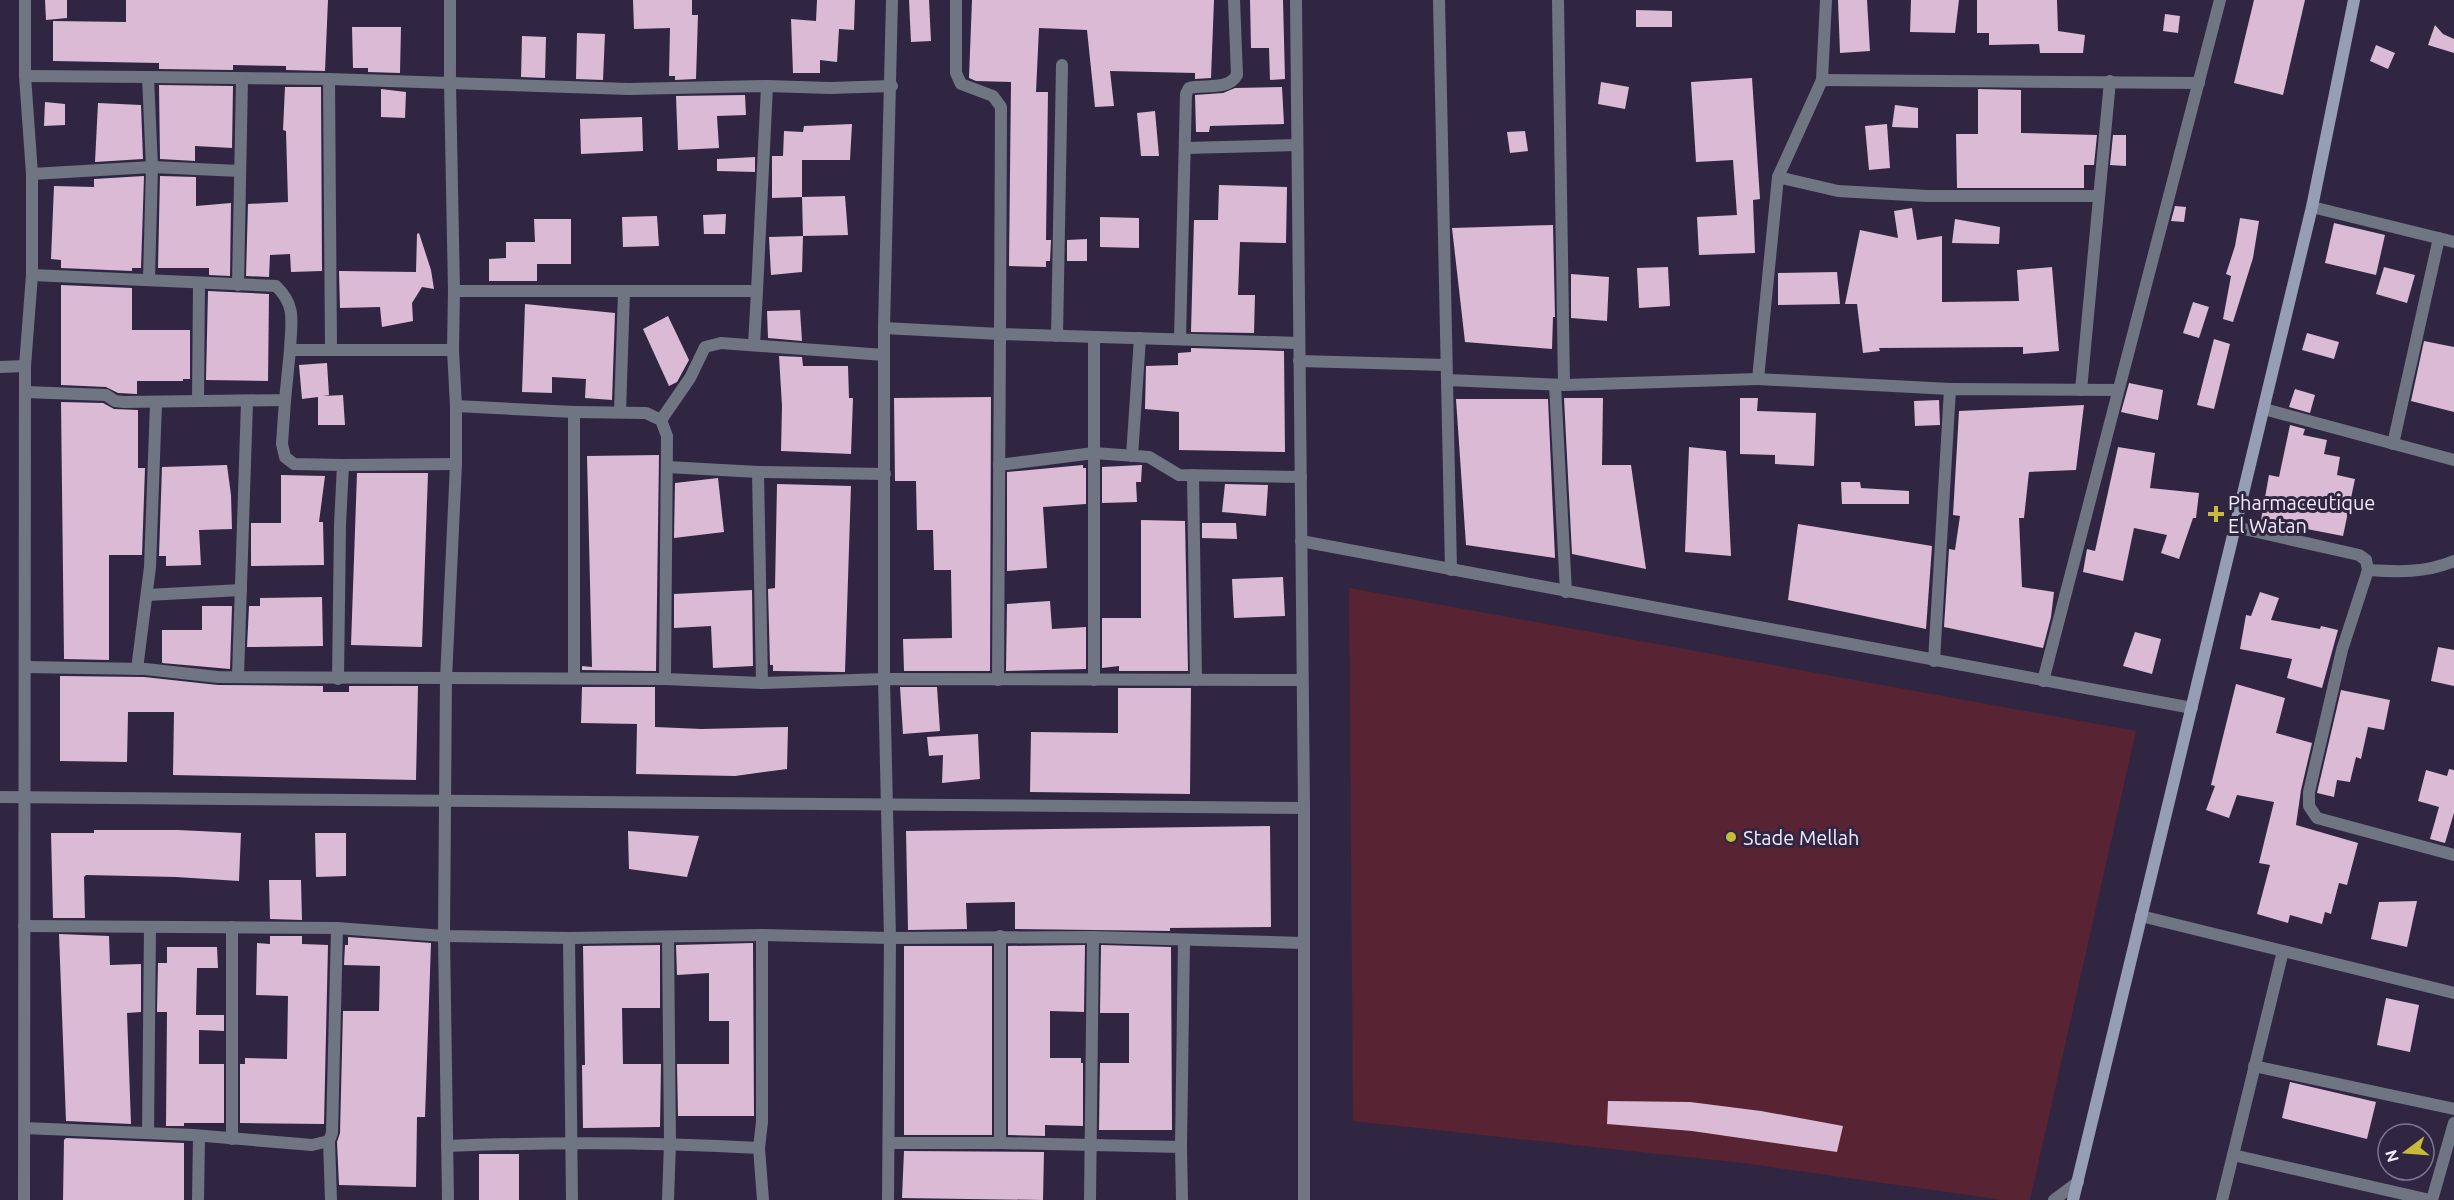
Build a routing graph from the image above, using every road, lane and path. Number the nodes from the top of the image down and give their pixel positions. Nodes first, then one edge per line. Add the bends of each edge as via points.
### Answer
1 (25, 0) edge
2 (450, 0) edge
3 (892, 0) edge
4 (956, 0) edge
5 (1234, 0) edge
6 (1296, 0) edge
7 (1439, 0) edge
8 (1558, 0) edge
9 (1826, 0) edge
10 (2220, 0) edge
11 (2354, 0) edge
12 (1062, 65) dead end
13 (25, 76) junction
14 (148, 77) junction
15 (242, 79) junction
16 (329, 79) junction
17 (1822, 80) junction
18 (2110, 81) junction
19 (450, 83) junction
20 (2199, 83) junction
21 (766, 86) junction
22 (892, 86) junction
23 (1297, 145) junction
24 (1185, 148) junction
25 (152, 167) junction
26 (240, 171) junction
27 (32, 174) junction
28 (1778, 177) junction
29 (2099, 196) junction
30 (2312, 207) junction
31 (2439, 238) junction
32 (2454, 242) edge
33 (32, 274) junction
34 (149, 279) junction
35 (199, 284) junction
36 (238, 285) junction
37 (454, 291) junction
38 (757, 291) junction
39 (624, 292) junction
40 (884, 328) junction
41 (1000, 334) junction
42 (1057, 336) junction
43 (1094, 338) junction
44 (1140, 338) junction
45 (1180, 339) junction
46 (1299, 343) junction
47 (754, 345) junction
48 (331, 349) junction
49 (290, 350) junction
50 (453, 350) junction
51 (884, 355) junction
52 (1299, 361) junction
53 (1446, 365) junction
54 (25, 366) junction
55 (0, 367) edge
56 (1758, 379) junction
57 (1447, 380) junction
58 (1559, 385) junction
59 (1950, 389) junction
60 (2081, 390) junction
61 (2118, 390) junction
62 (25, 392) junction
63 (198, 400) junction
64 (285, 400) junction
65 (247, 402) junction
66 (156, 403) junction
67 (456, 406) junction
68 (2264, 409) junction
69 (574, 412) junction
70 (620, 412) junction
71 (661, 420) junction
72 (2393, 444) junction
73 (1094, 453) junction
74 (1132, 456) junction
75 (2454, 460) edge
76 (456, 464) junction
77 (343, 465) junction
78 (999, 465) junction
79 (667, 467) junction
80 (758, 472) junction
81 (885, 474) junction
82 (1193, 475) junction
83 (1300, 477) junction
84 (2235, 527) junction
85 (1301, 541) junction
86 (2454, 561) edge
87 (1451, 570) junction
88 (2368, 570) junction
89 (241, 590) junction
90 (1566, 592) junction
91 (147, 595) junction
92 (1934, 661) junction
93 (25, 668) junction
94 (137, 669) junction
95 (238, 676) junction
96 (574, 677) junction
97 (338, 679) junction
98 (446, 679) junction
99 (665, 679) junction
100 (884, 679) junction
101 (998, 680) junction
102 (1094, 680) junction
103 (1196, 680) junction
104 (1302, 680) junction
105 (2043, 681) junction
106 (762, 682) junction
107 (2192, 708) junction
108 (0, 797) edge
109 (25, 797) junction
110 (445, 800) junction
111 (888, 804) junction
112 (1304, 808) junction
113 (2454, 855) edge
114 (2141, 916) junction
115 (24, 926) junction
116 (150, 927) junction
117 (232, 927) junction
118 (337, 928) junction
119 (762, 935) junction
120 (444, 936) junction
121 (1000, 936) junction
122 (668, 937) junction
123 (1093, 937) junction
124 (568, 938) junction
125 (890, 938) junction
126 (1184, 940) junction
127 (1304, 943) junction
128 (2283, 951) junction
129 (2454, 993) edge
130 (2254, 1066) junction
131 (2454, 1109) edge
132 (2454, 1123) edge
133 (24, 1128) junction
134 (148, 1133) junction
135 (199, 1136) junction
136 (232, 1139) junction
137 (329, 1141) junction
138 (572, 1142) junction
139 (670, 1143) junction
140 (889, 1143) junction
141 (1000, 1143) junction
142 (1091, 1144) junction
143 (447, 1146) junction
144 (1181, 1147) junction
145 (759, 1148) junction
146 (2233, 1155) junction
147 (2078, 1182) junction
148 (24, 1200) edge
149 (198, 1200) edge
150 (331, 1200) edge
151 (448, 1200) edge
152 (572, 1200) edge
153 (668, 1200) edge
154 (763, 1200) edge
155 (888, 1200) edge
156 (1090, 1200) edge
157 (1182, 1200) edge
158 (1304, 1200) edge
159 (2054, 1200) edge
160 (2073, 1200) edge
161 (2222, 1200) edge
162 (2431, 1200) edge

1 - 13 street
2 - 19 street
3 - 22 street
4 - 41 street via 956,73 961,84 993,96 1001,107
5 - 24 street via 1237,75 1227,84 1190,88 1186,94
6 - 23 street
7 - 53 street
8 - 58 street
9 - 17 street
10 - 20 street
11 - 30 main road
12 - 42 street
13 - 14 street
13 - 27 street
14 - 15 street
14 - 25 street
15 - 16 street
15 - 26 street
16 - 19 street
16 - 48 street
17 - 18 street
17 - 28 street
18 - 20 street
18 - 29 street
19 - 21 street via 629,89
19 - 37 street
20 - 61 street
21 - 22 street
21 - 38 street
22 - 40 street
23 - 24 street
23 - 46 street
24 - 45 street
25 - 26 street
25 - 27 street
25 - 34 street
26 - 36 street
27 - 33 street
28 - 29 street via 1838,191
28 - 56 street
29 - 60 street
30 - 31 street
30 - 68 main road
31 - 32 street
31 - 72 street
33 - 34 street
33 - 54 street
34 - 35 street
35 - 36 street
35 - 63 street
36 - 49 street via 276,286 287,297 292,313
37 - 39 street
37 - 50 street
38 - 39 street
38 - 47 street
39 - 70 street
40 - 41 street
40 - 51 street
41 - 42 street
41 - 78 street
42 - 43 street
43 - 44 street
43 - 73 street
44 - 45 street
44 - 74 street
45 - 46 street
46 - 52 street
47 - 51 street
47 - 71 street via 721,343 705,347 690,378
48 - 49 street
48 - 50 street
49 - 64 street
50 - 67 street
51 - 81 street
52 - 53 street
52 - 83 street
53 - 57 street
54 - 55 street
54 - 62 street
56 - 58 street
56 - 59 street
57 - 58 street
57 - 87 street
58 - 90 street
59 - 60 street
59 - 92 street
60 - 61 street
61 - 105 street
62 - 66 street via 106,395 115,401
62 - 93 street
63 - 65 street
63 - 66 street
64 - 65 street
64 - 77 street via 285,457 294,464
65 - 89 street
66 - 91 street
67 - 69 street
67 - 76 street
68 - 72 street
68 - 84 main road
69 - 70 street
69 - 96 street
70 - 71 street via 646,413
71 - 79 street via 667,436
72 - 75 street
73 - 74 street
73 - 78 street
73 - 102 street
74 - 82 street via 1149,457 1174,473
76 - 77 street
76 - 98 street
77 - 97 street
78 - 101 street
79 - 80 street
79 - 99 street
80 - 81 street
80 - 106 street
81 - 100 street
82 - 83 street
82 - 103 street
83 - 85 street
84 - 88 street via 2359,555 2366,560
84 - 107 main road
85 - 87 street
85 - 104 street
86 - 88 street via 2406,573
87 - 90 street
88 - 113 street via 2342,650 2309,806 2317,818
89 - 91 street
89 - 95 street
90 - 92 street
91 - 94 street
92 - 105 street
93 - 94 street
93 - 109 street
94 - 95 street
95 - 97 street
96 - 98 street
96 - 99 street
97 - 98 street
98 - 110 street
99 - 106 street
100 - 101 street
100 - 106 street
100 - 111 street
101 - 102 street
102 - 103 street
103 - 104 street
104 - 112 street
105 - 107 street
107 - 114 main road
108 - 109 street
109 - 110 street
109 - 115 street
110 - 111 street
110 - 120 street
111 - 112 street
111 - 125 street
112 - 127 street
114 - 128 street
114 - 147 main road
115 - 116 street
115 - 133 street
116 - 117 street
116 - 134 street
117 - 118 street
117 - 136 street
118 - 120 street
118 - 137 street
119 - 122 street
119 - 125 street
119 - 145 street
120 - 124 street
120 - 143 street
121 - 123 street
121 - 125 street
121 - 141 street
122 - 124 street
122 - 139 street
123 - 126 street
123 - 142 street
124 - 138 street
125 - 140 street
126 - 127 street
126 - 144 street
127 - 158 street
128 - 129 street
128 - 130 street
130 - 131 street
130 - 146 street
132 - 162 street
133 - 134 street
133 - 148 street
134 - 135 street
135 - 136 street
135 - 149 street
136 - 137 street via 312,1145
137 - 150 street
138 - 139 street
138 - 143 street
138 - 152 street
139 - 145 street
139 - 153 street
140 - 141 street
140 - 155 street
141 - 142 street
142 - 144 street
142 - 156 street
143 - 151 street
144 - 157 street
145 - 154 street
146 - 161 street
146 - 162 street
147 - 159 street
147 - 160 main road

